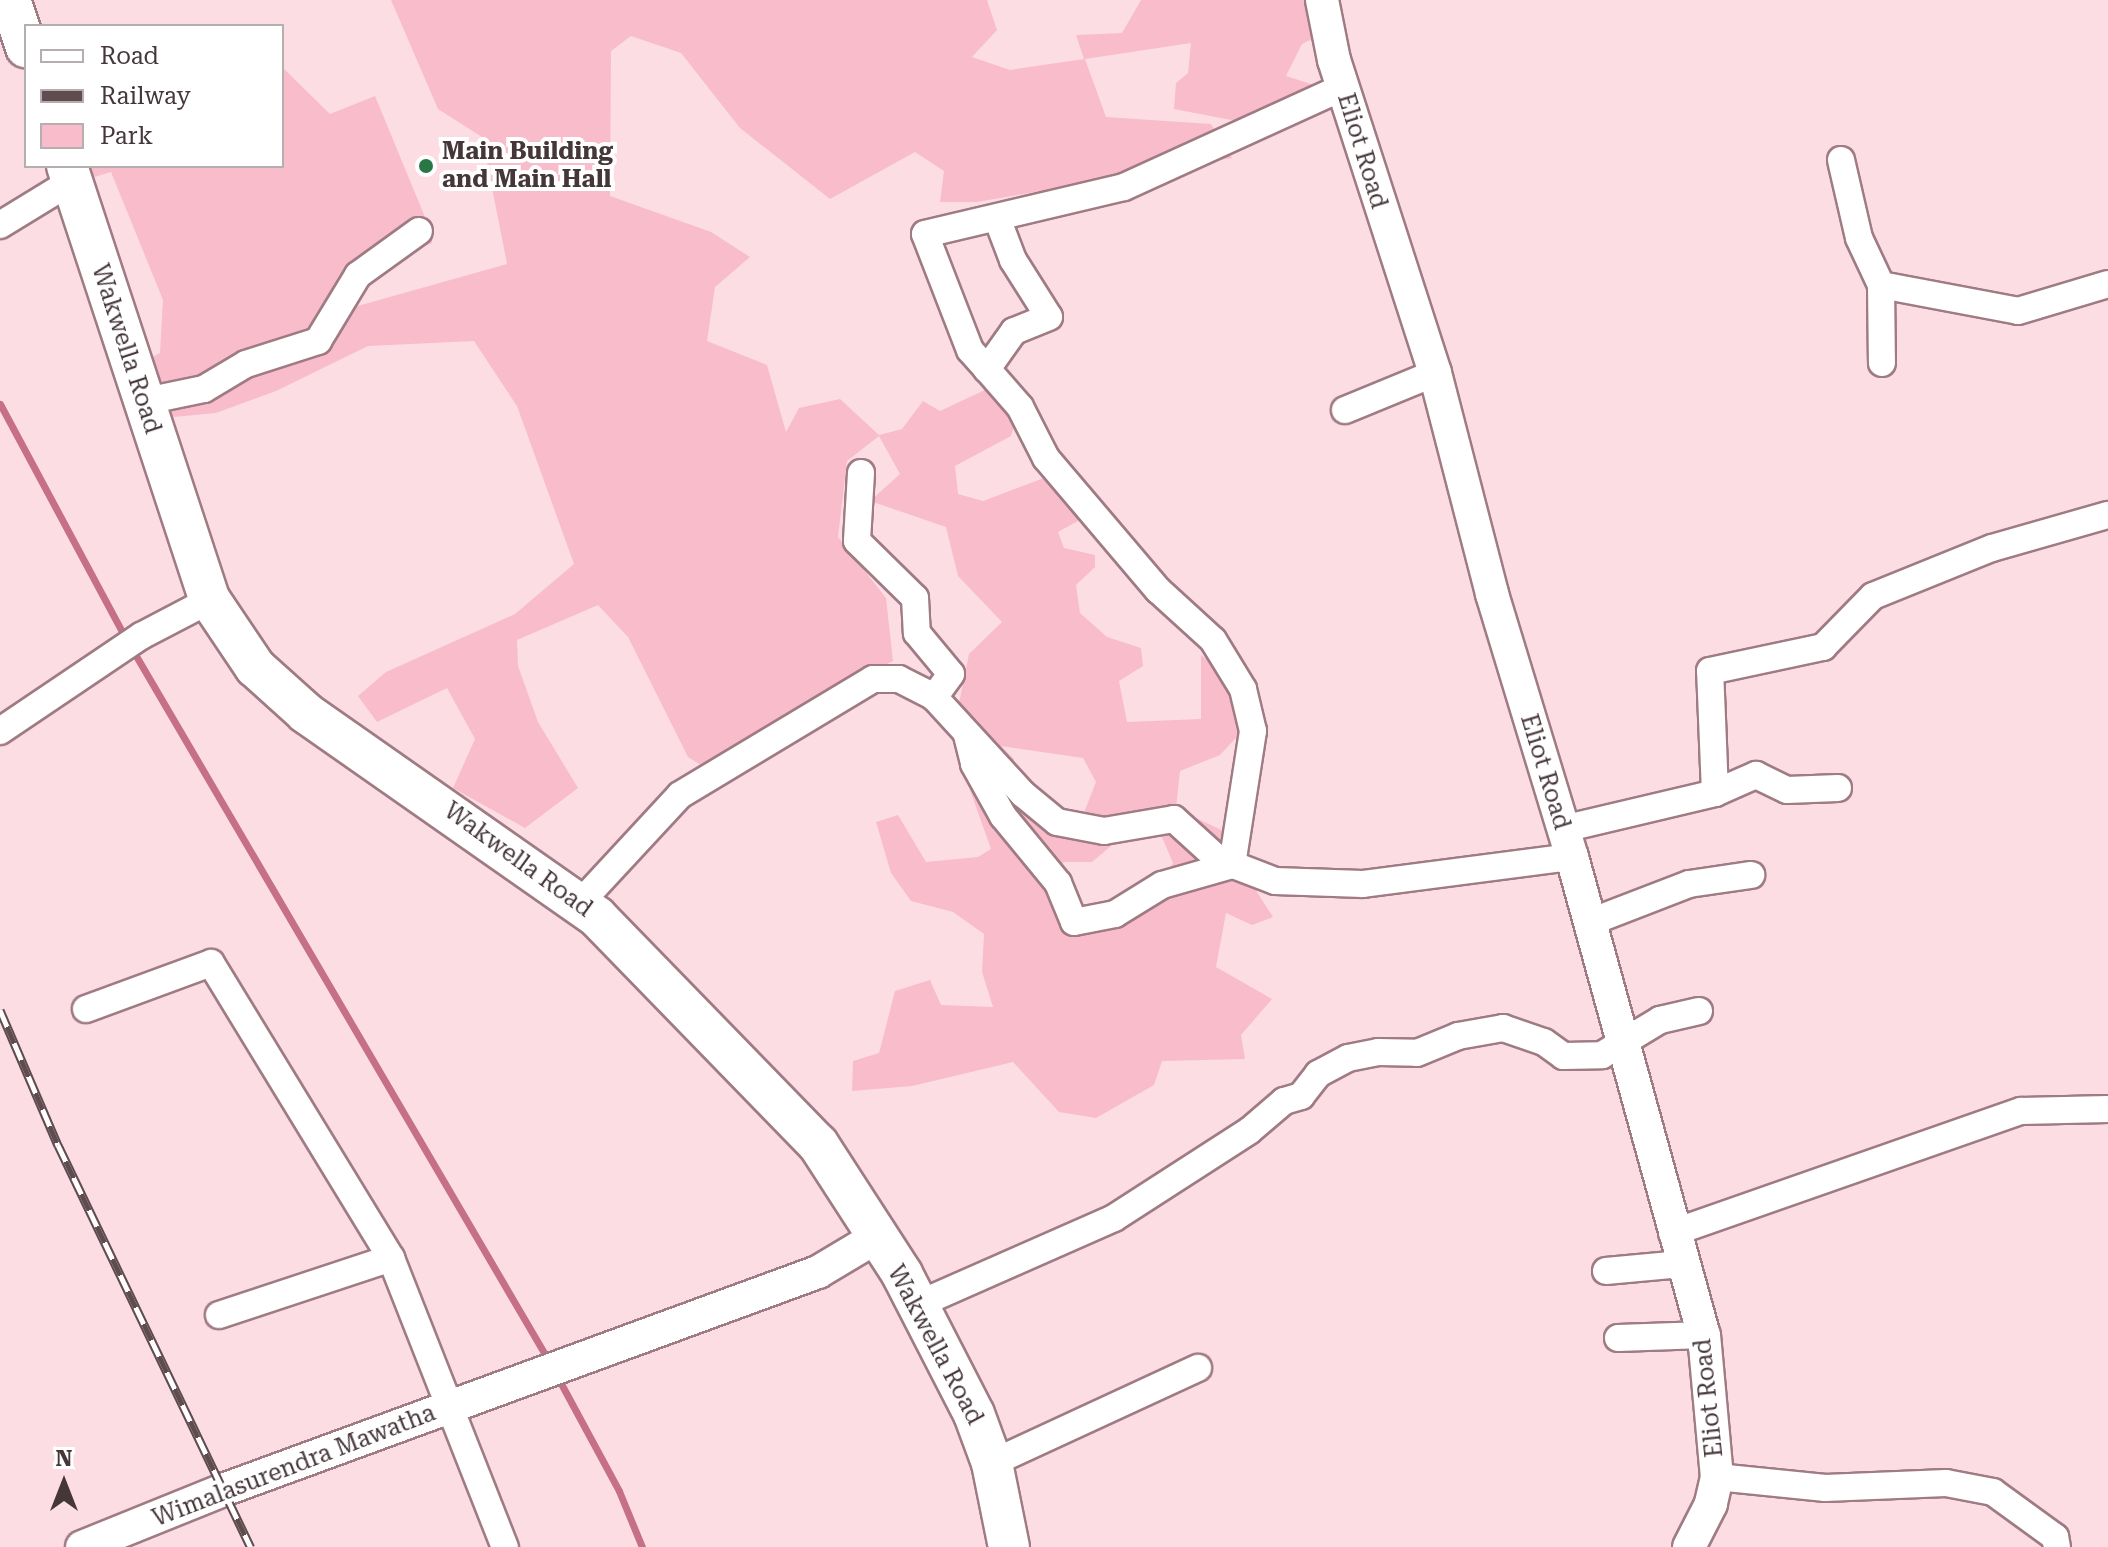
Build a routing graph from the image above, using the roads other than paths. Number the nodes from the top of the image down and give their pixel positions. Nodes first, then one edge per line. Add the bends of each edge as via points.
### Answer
1 (10, 0) edge
2 (1322, 0) edge
3 (24, 41) edge
4 (1343, 87) junction
5 (1841, 160) dead end
6 (70, 173) edge
7 (997, 218) junction
8 (0, 225) edge
9 (419, 231) dead end
10 (2108, 284) edge
11 (1881, 285) junction
12 (1882, 363) dead end
13 (987, 369) junction
14 (1435, 373) junction
15 (141, 402) junction
16 (1345, 410) dead end
17 (861, 473) dead end
18 (2108, 515) edge
19 (210, 600) junction
20 (934, 697) junction
21 (0, 731) edge
22 (967, 735) junction
23 (1838, 788) dead end
24 (1715, 793) junction
25 (1568, 843) junction
26 (1232, 865) junction
27 (1751, 875) dead end
28 (580, 903) junction
29 (1588, 923) junction
30 (86, 1009) dead end
31 (1699, 1011) dead end
32 (1623, 1042) junction
33 (2108, 1109) edge
34 (875, 1238) junction
35 (1677, 1249) junction
36 (391, 1258) junction
37 (1612, 1261) dead end
38 (919, 1304) junction
39 (219, 1315) dead end
40 (1704, 1335) junction
41 (1618, 1338) dead end
42 (1198, 1368) dead end
43 (453, 1406) junction
44 (992, 1463) junction
45 (1717, 1477) junction
46 (1692, 1546) edge
47 (82, 1547) edge
48 (505, 1547) edge
49 (1009, 1547) edge
50 (2057, 1547) edge

1 - 3 main road
2 - 4 street, Eliot Road
4 - 7 street via 1228,135 1124,187
4 - 14 street, Eliot Road
5 - 11 street via 1859,238
6 - 8 street
6 - 15 main road, Wakwella Road
7 - 13 street via 1013,260 1049,317 1014,331
7 - 13 street via 925,234 970,350
9 - 15 street via 358,275 318,341 246,364 204,389
10 - 11 street via 2018,311
11 - 12 street
13 - 26 street via 1020,407 1046,458 1158,590 1213,640 1243,689 1253,731
14 - 16 street
14 - 25 street, Eliot Road via 1495,606
15 - 19 main road, Wakwella Road
17 - 20 street via 857,541 915,598 917,633 951,674
18 - 24 street via 1992,548 1873,596 1823,647 1710,671
19 - 21 street via 132,642
19 - 28 main road, Wakwella Road via 255,667 306,713
20 - 22 street
20 - 28 street via 899,679 873,679 680,795
22 - 26 street via 1057,822 1104,831 1174,819
22 - 26 street via 974,764 1003,816 1058,883 1074,922 1115,914 1162,885
23 - 24 street via 1787,790 1756,775
24 - 25 street
25 - 26 street via 1363,884 1275,881
25 - 29 street, Eliot Road
27 - 29 street via 1689,884
28 - 34 main road, Wakwella Road via 708,1025 818,1144
29 - 32 street, Eliot Road
30 - 36 street via 211,963
31 - 32 street via 1660,1020
32 - 35 street, Eliot Road
32 - 38 street via 1602,1055 1563,1056 1544,1042 1503,1028 1458,1036 1417,1053 1348,1058 1318,1074 1301,1096 1284,1101 1241,1137 1114,1218
33 - 35 street via 2021,1111
34 - 38 main road, Wakwella Road
34 - 43 street, Wimalasurendra Mawatha via 818,1272
35 - 37 street
35 - 40 street, Eliot Road
36 - 39 street
36 - 43 street
38 - 44 main road, Wakwella Road via 974,1414
40 - 41 street
40 - 45 street, Eliot Road
42 - 44 street
43 - 47 street, Wimalasurendra Mawatha
43 - 48 street
44 - 49 main road, Wakwella Road
45 - 46 street, Eliot Road
45 - 50 street via 1825,1488 1946,1483 1993,1492 2055,1537

